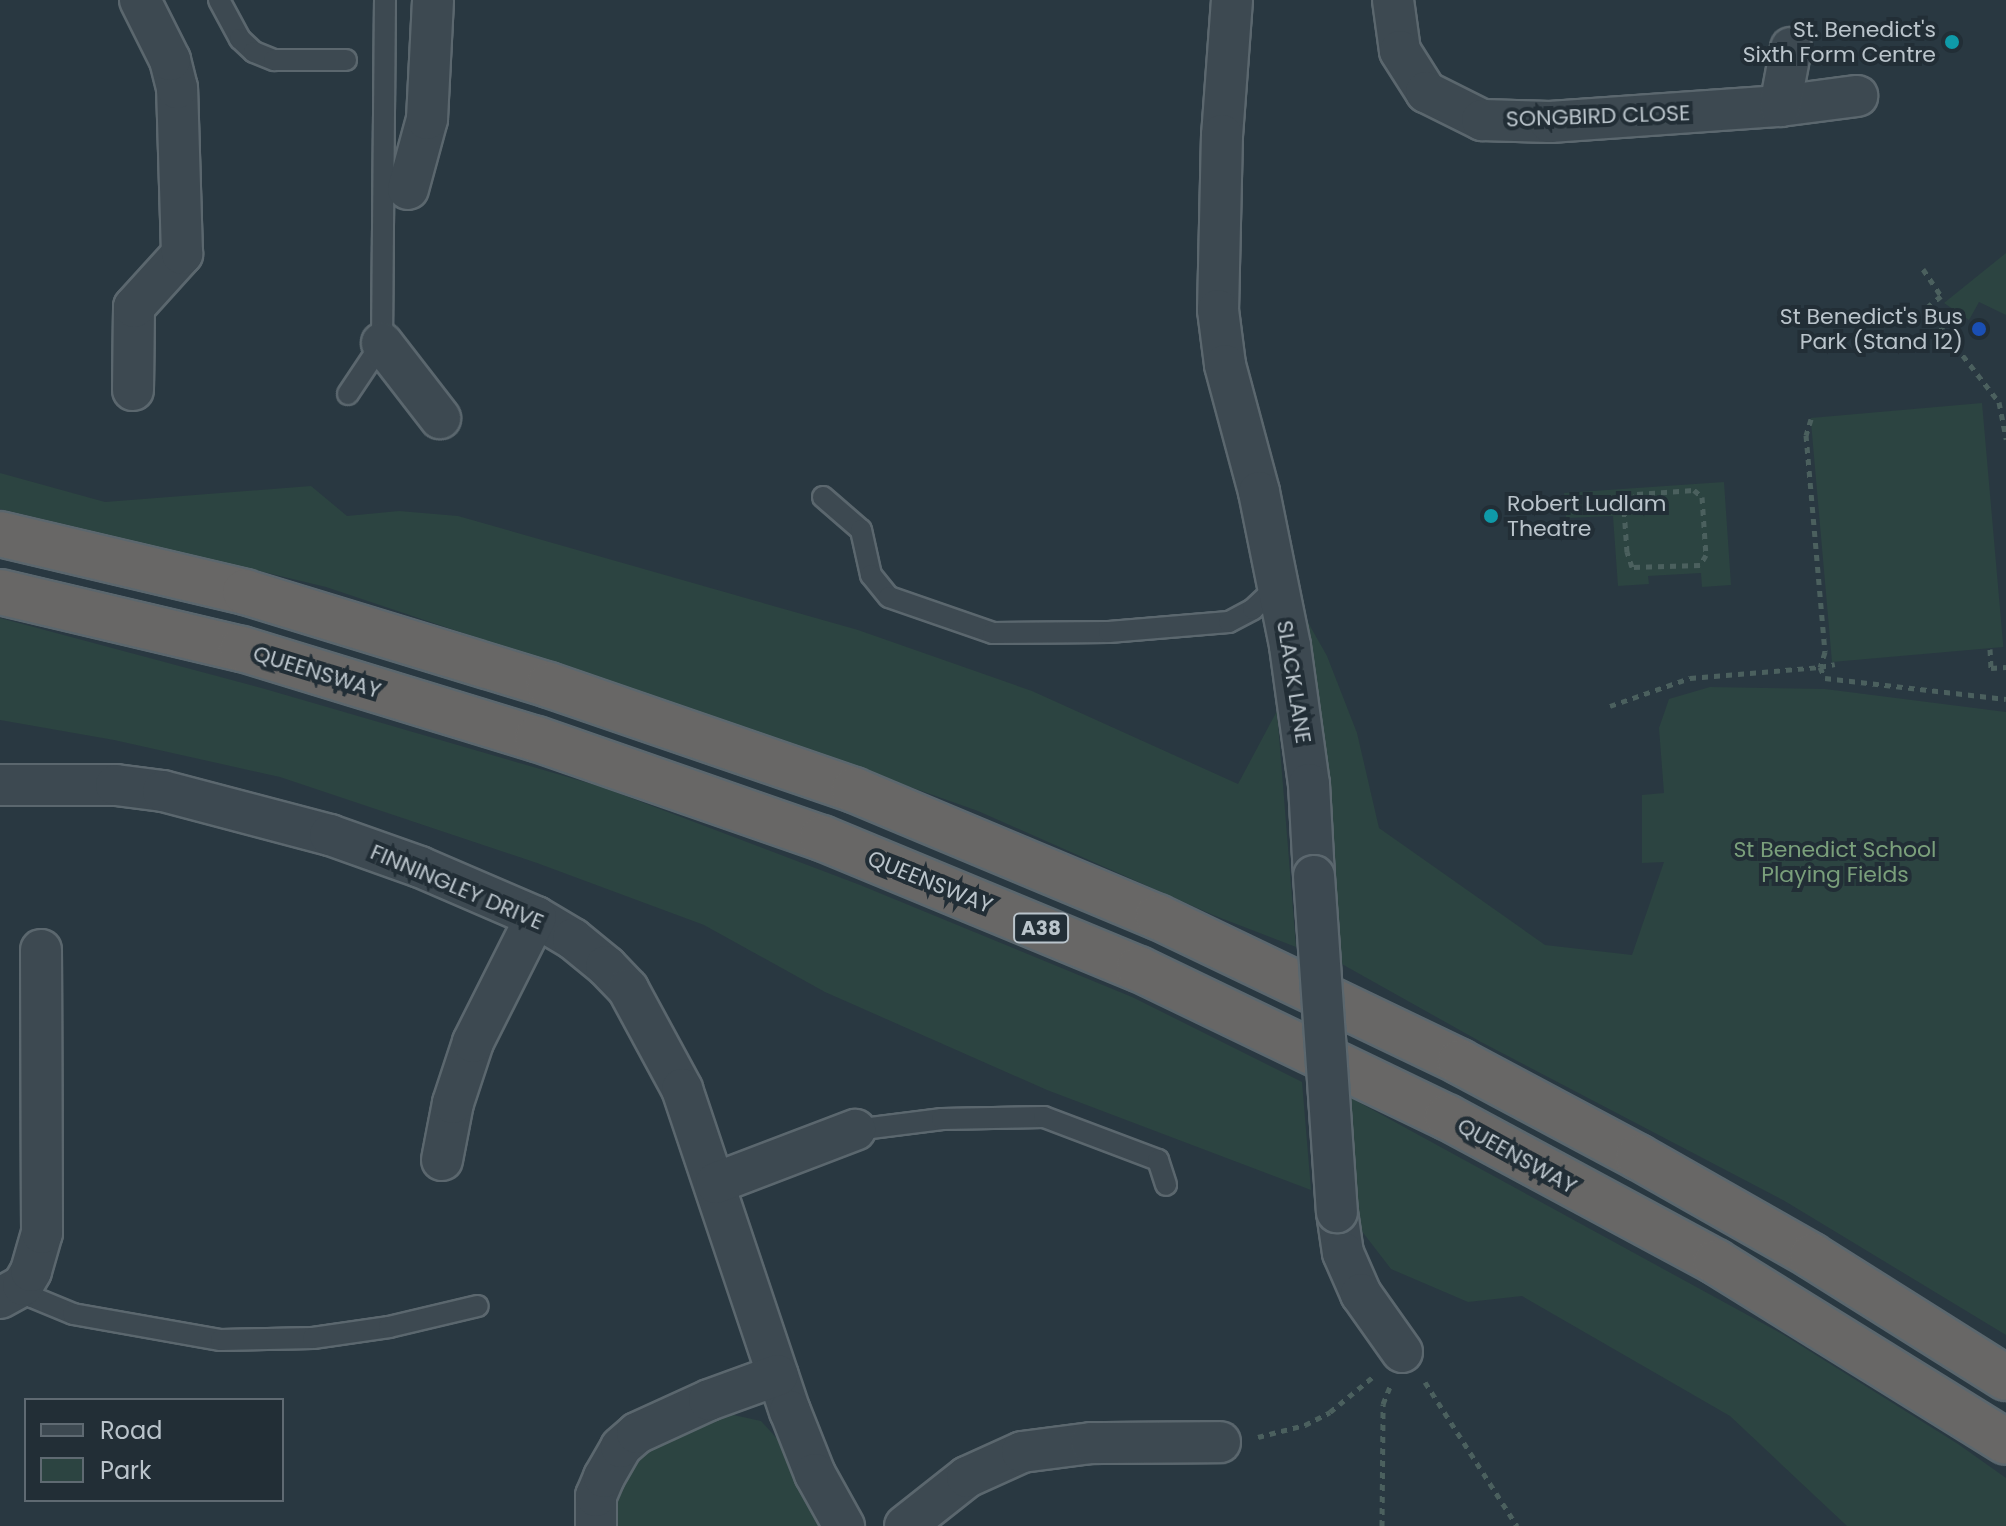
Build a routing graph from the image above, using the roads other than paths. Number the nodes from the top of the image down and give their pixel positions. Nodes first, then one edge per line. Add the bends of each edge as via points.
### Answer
1 (140, 0) edge
2 (219, 0) edge
3 (385, 0) edge
4 (433, 0) edge
5 (1232, 0) edge
6 (1393, 0) edge
7 (1791, 48) dead end
8 (346, 60) dead end
9 (1857, 96) dead end
10 (1780, 106) junction
11 (408, 189) dead end
12 (382, 343) junction
13 (133, 390) dead end
14 (348, 394) dead end
15 (440, 418) dead end
16 (823, 497) dead end
17 (0, 534) edge
18 (1278, 586) junction
19 (0, 592) edge
20 (0, 785) edge
21 (536, 917) junction
22 (41, 950) dead end
23 (855, 1130) joint
24 (442, 1160) dead end
25 (716, 1183) junction
26 (1166, 1185) dead end
27 (11, 1292) edge
28 (478, 1306) dead end
29 (1402, 1352) road end
30 (778, 1375) junction
31 (2006, 1378) edge
32 (1220, 1442) road end
33 (2006, 1442) edge
34 (596, 1526) edge
35 (844, 1526) edge
36 (905, 1526) edge

1 - 13 street via 170,60 177,88 182,254 134,307
2 - 8 lane via 240,39 254,52 274,60
3 - 12 lane
4 - 11 street via 427,119
5 - 18 street, SLACK LANE via 1218,310 1225,365
6 - 10 street, SONGBIRD CLOSE via 1400,51 1426,92 1482,120 1550,122
7 - 10 street
9 - 10 street, SONGBIRD CLOSE
12 - 14 lane
12 - 15 street
16 - 18 lane via 861,530 871,575 889,597 993,633 1109,632 1229,622
17 - 31 highway, A38 via 245,592 549,685 854,790 1129,904 1460,1062 1638,1157 1812,1256
18 - 29 street, SLACK LANE, bridge via 1309,784 1343,1253 1361,1294
19 - 33 highway, QUEENSWAY / A38 via 242,649 537,739 822,838 1139,969 1447,1117 1716,1262
20 - 21 street, FINNINGLEY DRIVE via 116,785 230,808 420,867
21 - 24 street via 473,1042
21 - 25 street, FINNINGLEY DRIVE via 573,939 628,989 668,1057
22 - 27 street via 24,1059 42,1233 31,1271
23 - 25 street
23 - 26 lane via 942,1119 1044,1117 1158,1160
25 - 30 street, FINNINGLEY DRIVE
27 - 28 lane via 73,1314 221,1340 313,1338
30 - 34 street via 637,1433 621,1447 604,1477 596,1496
30 - 35 street, FINNINGLEY DRIVE via 815,1474
32 - 36 street via 1091,1443 1022,1452 967,1477

